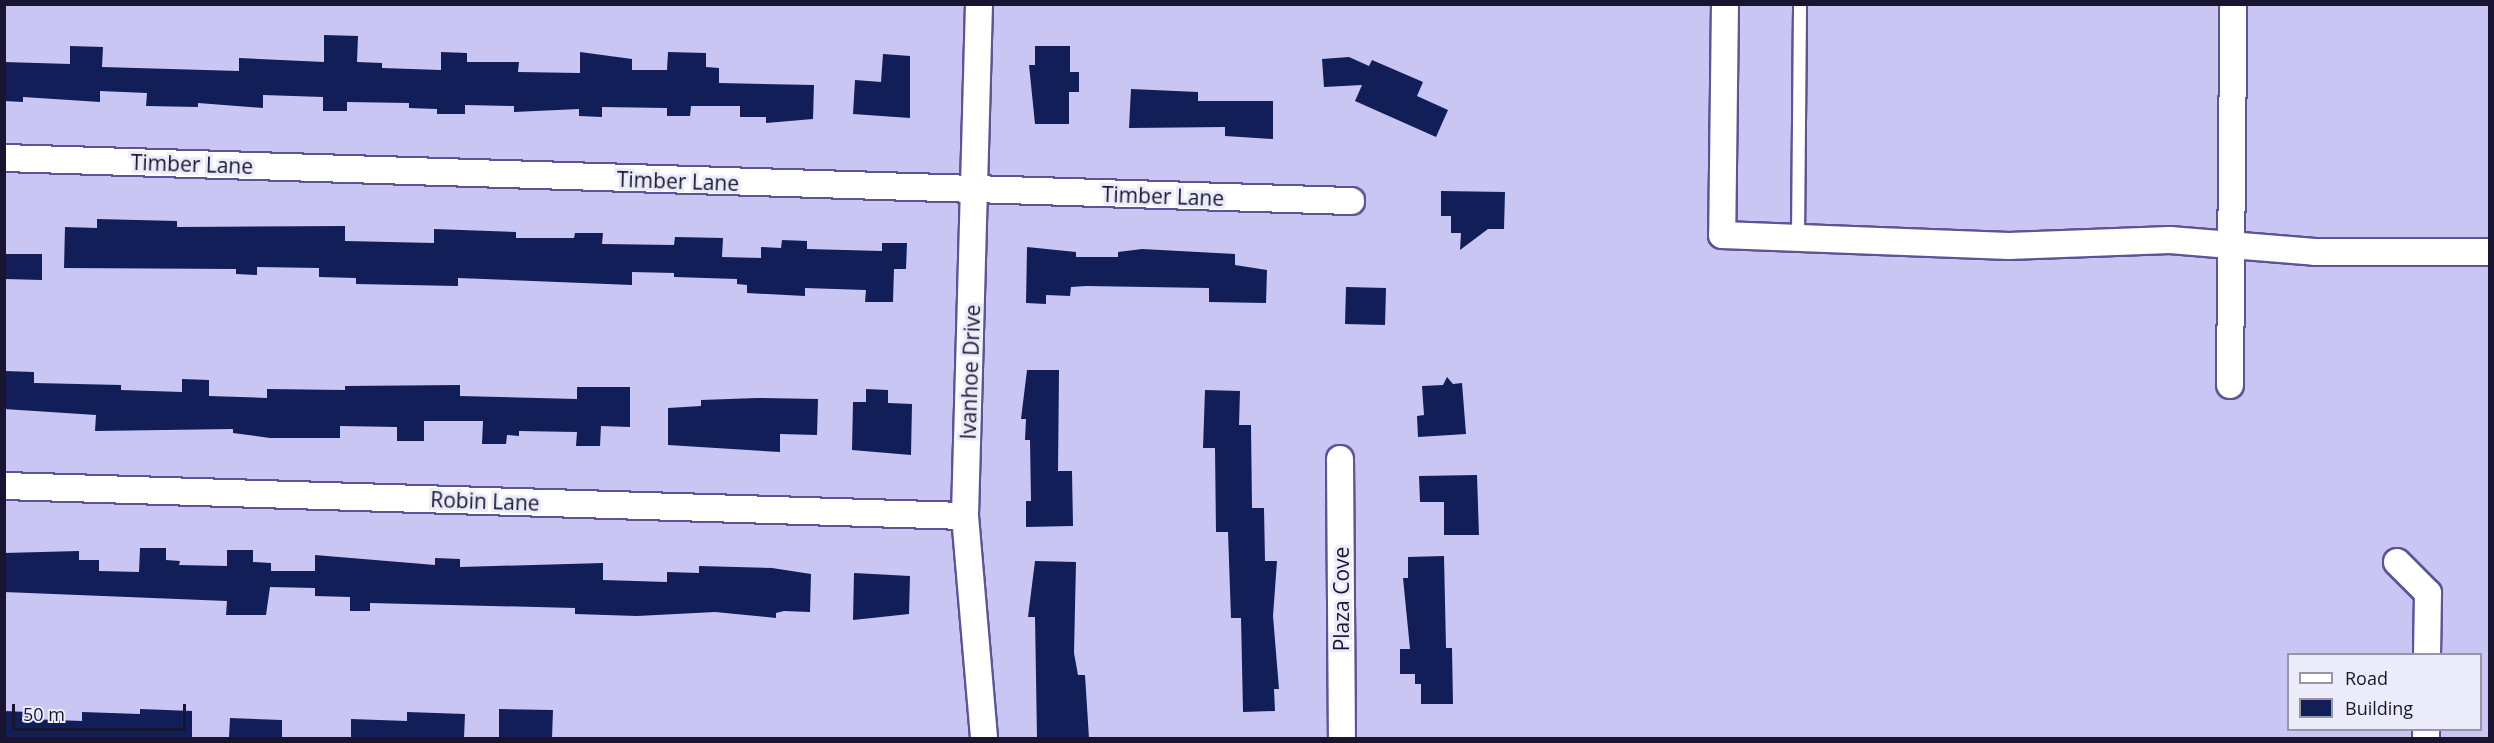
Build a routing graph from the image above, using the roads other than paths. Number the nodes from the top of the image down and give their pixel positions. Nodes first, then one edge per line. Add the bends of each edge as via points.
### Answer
1 (979, 4) edge
2 (1725, 4) edge
3 (1800, 4) edge
4 (2233, 4) edge
5 (4, 158) edge
6 (976, 190) junction
7 (1351, 201) dead end
8 (1798, 238) junction
9 (2231, 244) junction
10 (2490, 252) edge
11 (2229, 385) dead end
12 (1340, 459) dead end
13 (4, 486) edge
14 (965, 516) junction
15 (2397, 562) dead end
16 (2427, 653) edge
17 (984, 738) edge
18 (1342, 738) edge

1 - 6 street, Ivanhoe Drive
2 - 8 street via 1722,235
3 - 8 lane
4 - 9 street
5 - 6 street, Timber Lane
6 - 7 street, Timber Lane
6 - 14 street, Ivanhoe Drive
8 - 9 street via 2009,246 2170,240
9 - 10 street via 2315,252
9 - 11 street
12 - 18 street, Plaza Cove
13 - 14 street, Robin Lane
14 - 17 street, Ivanhoe Drive
15 - 16 street via 2428,593

